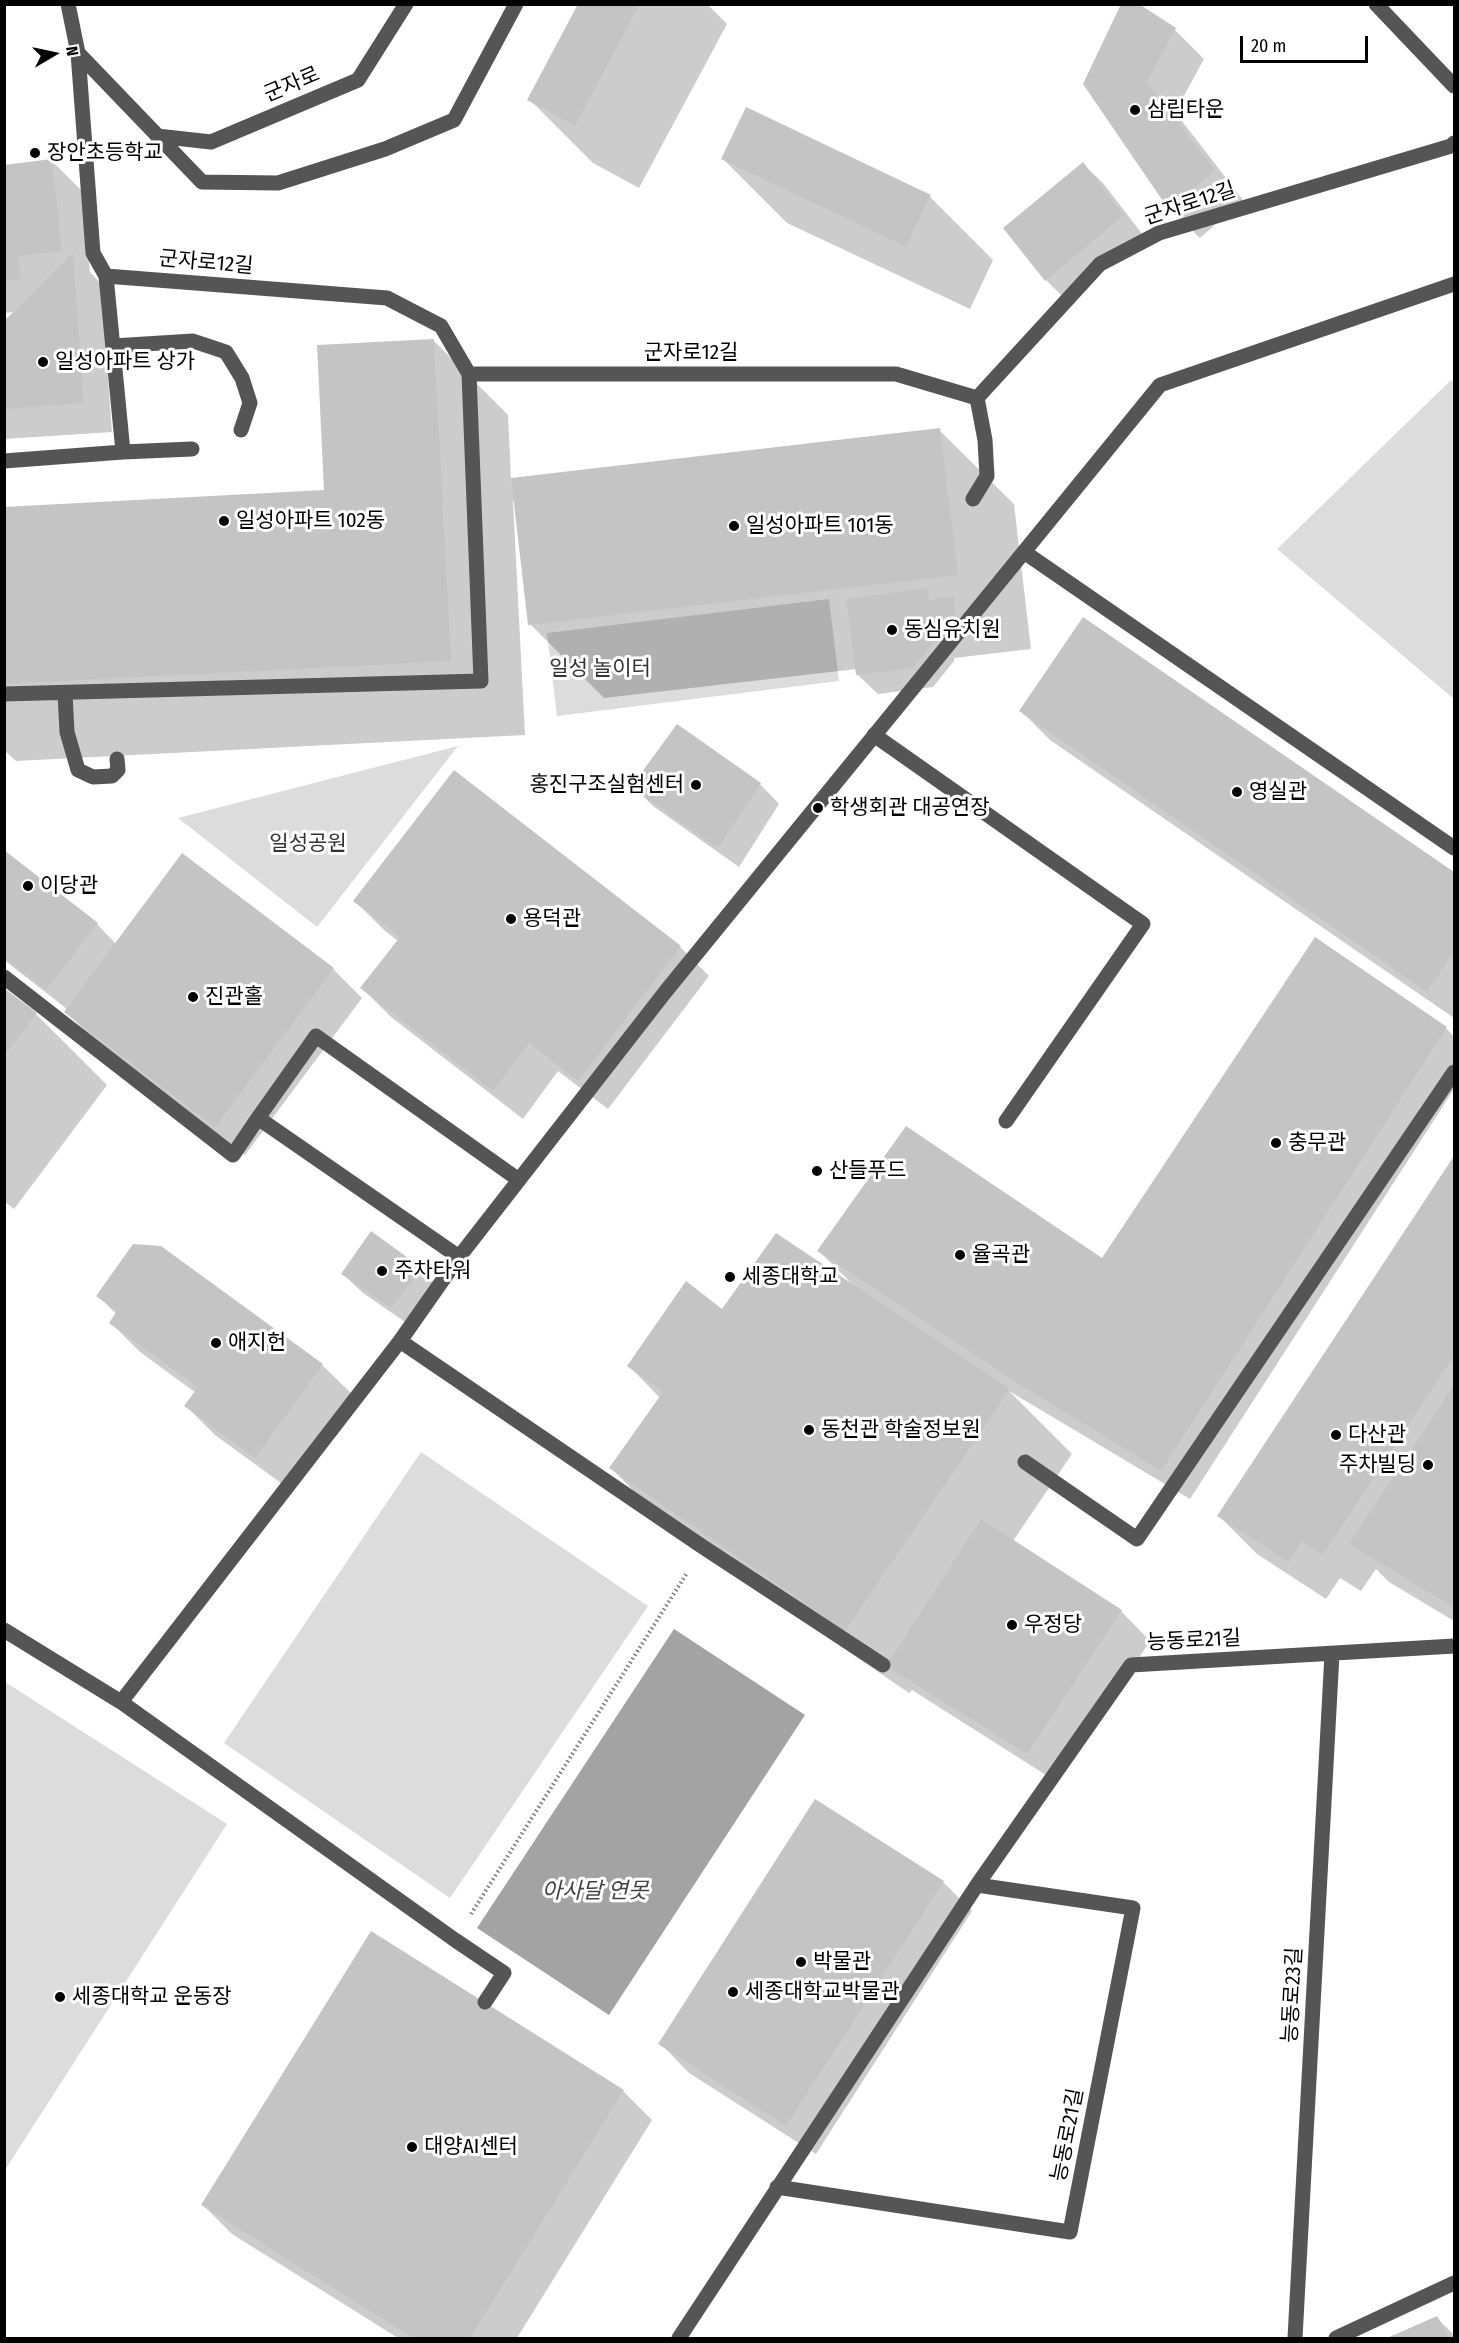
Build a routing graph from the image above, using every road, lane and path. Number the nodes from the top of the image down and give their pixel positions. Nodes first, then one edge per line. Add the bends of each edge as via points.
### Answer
1 (68, 4) edge
2 (406, 4) edge
3 (516, 4) edge
4 (1377, 4) edge
5 (78, 53) junction
6 (1455, 86) edge
7 (157, 136) junction
8 (1455, 143) edge
9 (106, 276) junction
10 (1455, 284) edge
11 (113, 346) junction
12 (469, 374) junction
13 (977, 398) junction
14 (241, 430) dead end
15 (192, 449) dead end
16 (123, 452) junction
17 (4, 460) edge
18 (973, 499) dead end
19 (1024, 552) junction
20 (65, 693) junction
21 (4, 694) edge
22 (874, 735) junction
23 (117, 759) dead end
24 (1455, 848) edge
25 (4, 977) edge
26 (1455, 1072) edge
27 (258, 1118) junction
28 (1006, 1121) dead end
29 (519, 1180) junction
30 (459, 1257) junction
31 (400, 1341) junction
32 (1025, 1462) dead end
33 (703, 1547) junction
34 (4, 1630) edge
35 (1455, 1646) edge
36 (1332, 1654) junction
37 (883, 1665) dead end
38 (121, 1702) junction
39 (977, 1885) junction
40 (455, 1940) junction
41 (485, 2002) dead end
42 (777, 2187) junction
43 (1455, 2283) edge
44 (679, 2338) edge
45 (1295, 2338) edge
46 (1336, 2338) edge

1 - 5 street
2 - 7 street, 군자로 via 358,80 211,142
3 - 7 street via 454,120 386,149 278,183 202,182
4 - 6 street
5 - 7 street
5 - 9 street via 93,253
8 - 13 street, 군자로12길 via 1159,233 1100,264
9 - 11 street
9 - 12 street, 군자로12길 via 387,298 441,326
10 - 19 street via 1160,385
11 - 14 street via 193,341 226,352 242,378 250,403
11 - 16 street
12 - 13 street, 군자로12길 via 896,374
12 - 20 street via 481,681
13 - 18 street via 987,476
15 - 16 street
16 - 17 street
19 - 22 street
19 - 24 street
20 - 21 street
20 - 23 street via 67,732 78,770 93,777 112,776 118,770
22 - 28 street via 1143,924
22 - 29 street
25 - 27 street via 233,1155
26 - 32 street via 1137,1539
27 - 29 street via 316,1036
27 - 30 street
29 - 30 street
30 - 31 street
31 - 33 street
31 - 38 street
33 - 37 street
33 - 40 path
34 - 38 street
35 - 36 street, 능동로21길
36 - 39 street, 능동로21길 via 1131,1665
36 - 45 street, 능동로23길
38 - 40 street
39 - 42 street, 능동로21길
39 - 42 street, 능동로21길 via 1133,1908 1071,2232
40 - 41 street via 504,1972
42 - 44 street, 능동로21길
43 - 46 street

